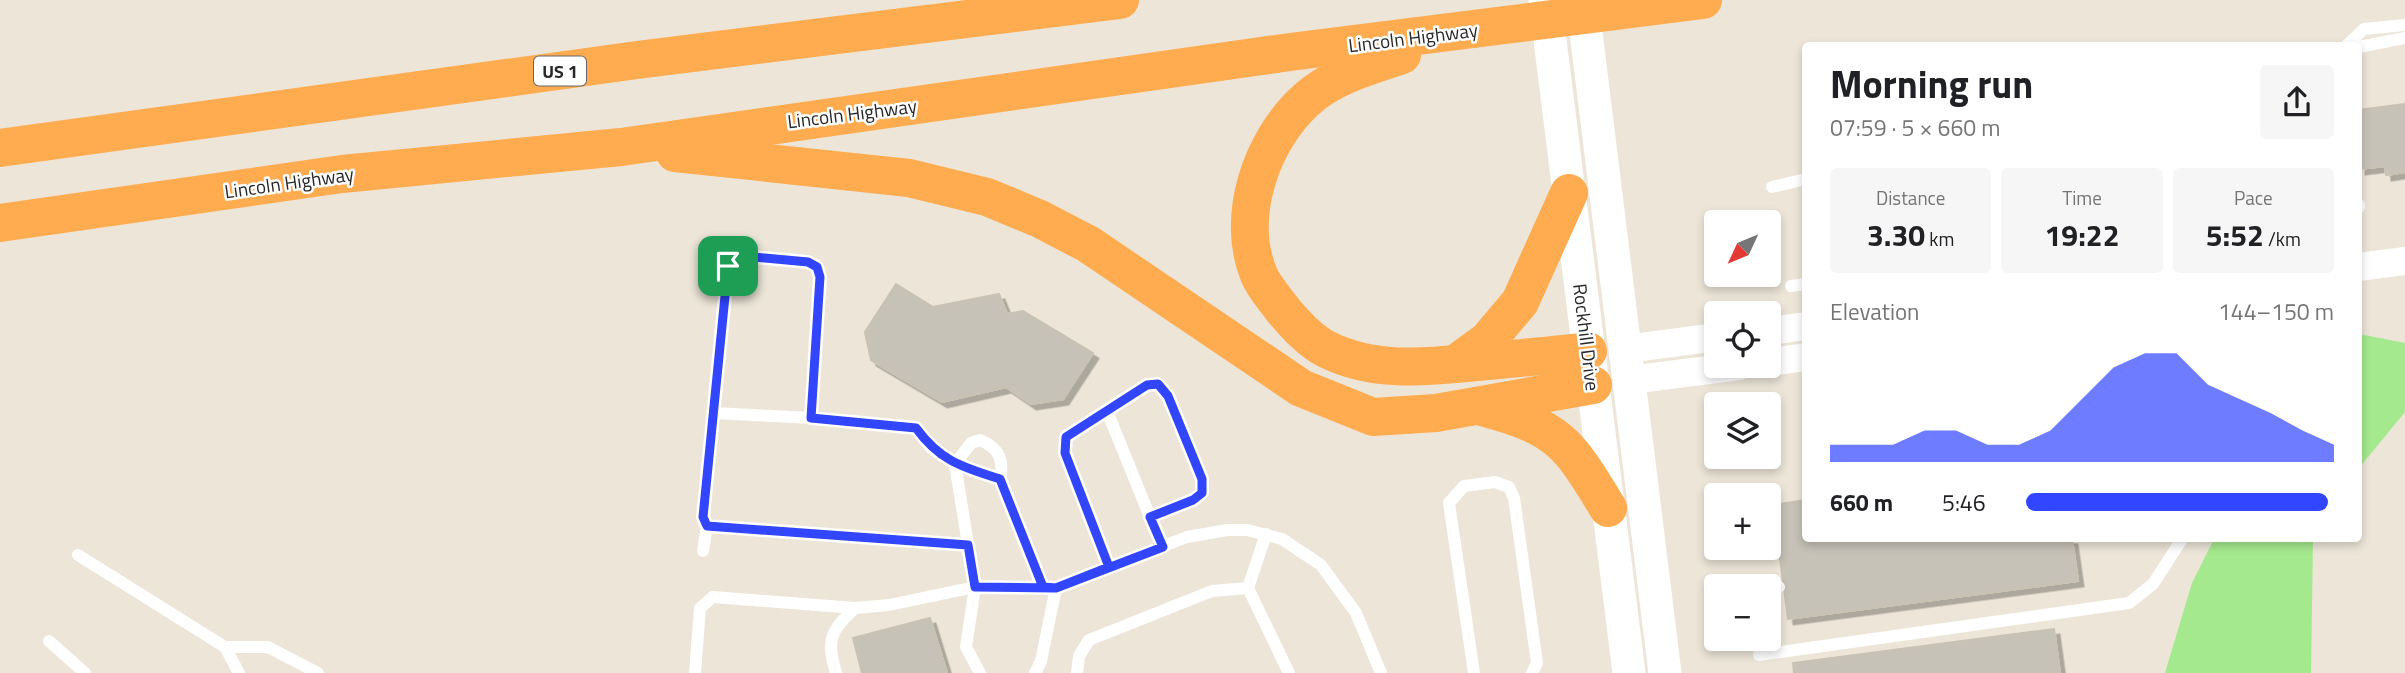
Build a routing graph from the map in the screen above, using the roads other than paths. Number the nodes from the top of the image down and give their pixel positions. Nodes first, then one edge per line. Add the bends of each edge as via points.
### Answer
1 (1120, 0) edge
2 (1545, 0) edge
3 (1582, 0) edge
4 (1684, 2) edge
5 (2405, 24) edge
6 (1470, 31) junction
7 (2405, 38) edge
8 (2354, 42) edge
9 (2362, 44) edge
10 (621, 147) junction
11 (0, 148) edge
12 (1802, 180) edge
13 (1772, 187) dead end
14 (1569, 193) junction
15 (0, 223) edge
16 (2405, 261) edge
17 (2362, 267) edge
18 (1802, 285) edge
19 (1791, 286) dead end
20 (1802, 327) edge
21 (1781, 329) edge
22 (1704, 340) edge
23 (1802, 358) edge
24 (1781, 360) edge
25 (1455, 364) junction
26 (1609, 366) junction
27 (1704, 366) edge
28 (1480, 407) junction
29 (1107, 411) junction
30 (713, 413) junction
31 (811, 418) junction
32 (955, 464) junction
33 (1000, 479) junction
34 (1608, 508) junction
35 (1150, 517) junction
36 (707, 526) junction
37 (1266, 534) junction
38 (2180, 542) edge
39 (968, 545) junction
40 (1163, 547) junction
41 (703, 551) dead end
42 (78, 555) dead end
43 (1109, 567) junction
44 (975, 587) junction
45 (1049, 588) junction
46 (1248, 588) junction
47 (855, 608) junction
48 (49, 641) dead end
49 (225, 647) junction
50 (1759, 656) dead end
51 (85, 673) edge
52 (239, 673) edge
53 (318, 673) edge
54 (695, 673) edge
55 (836, 673) edge
56 (979, 673) edge
57 (1035, 673) edge
58 (1077, 673) edge
59 (1289, 673) edge
60 (1381, 673) edge
61 (1474, 673) edge
62 (1532, 673) edge
63 (1629, 673) edge
64 (1665, 673) edge

1 - 11 highway, US 1 via 637,60
2 - 14 main road, Rockhill Drive
3 - 26 main road, Rockhill Drive
4 - 6 highway, Lincoln Highway
5 - 8 lane via 2364,29
6 - 10 highway, Lincoln Highway via 1290,52
6 - 25 highway via 1355,71 1306,100 1269,153 1250,214 1259,275 1287,315 1315,341 1351,358 1386,366 1405,369
7 - 9 lane
10 - 15 highway, Lincoln Highway via 342,174
10 - 28 highway via 896,176 988,197 1088,244 1301,388 1331,403 1373,417
12 - 13 lane
14 - 25 highway via 1520,302 1488,340
14 - 26 main road, Rockhill Drive
16 - 17 street
18 - 19 lane
20 - 21 street
22 - 26 street
23 - 24 street
25 - 26 highway
26 - 27 street
26 - 28 highway
26 - 34 main road, Rockhill Drive
26 - 64 main road, Rockhill Drive
28 - 34 highway via 1524,418 1556,436 1580,463
29 - 35 lane
29 - 35 lane via 1147,385 1158,384 1168,396 1202,479 1202,493 1193,500
29 - 43 lane via 1066,437 1065,453
30 - 31 lane
30 - 31 lane via 728,266 743,256 808,262 817,267
30 - 36 lane via 703,517
31 - 32 lane via 916,428 932,449
32 - 33 lane
32 - 33 lane via 971,443 980,440 1000,455
32 - 39 lane
33 - 45 lane
34 - 63 main road, Rockhill Drive
35 - 40 lane
36 - 39 lane
36 - 41 lane
37 - 40 lane via 1217,531
37 - 46 lane
37 - 60 lane via 1309,555 1339,586 1356,612
38 - 50 lane via 2153,584 2129,603
39 - 44 lane
40 - 43 lane
42 - 49 lane
43 - 45 lane
44 - 45 lane
44 - 47 lane
44 - 56 lane via 966,647
45 - 57 lane via 1041,661
46 - 58 lane via 1212,591 1089,640 1079,656
46 - 59 lane
47 - 54 lane via 713,597 700,608
47 - 55 lane via 834,628 830,639
48 - 51 lane
49 - 52 lane
49 - 53 lane via 268,647
61 - 62 lane via 1449,503 1464,486 1495,482 1509,487 1514,498 1537,663

